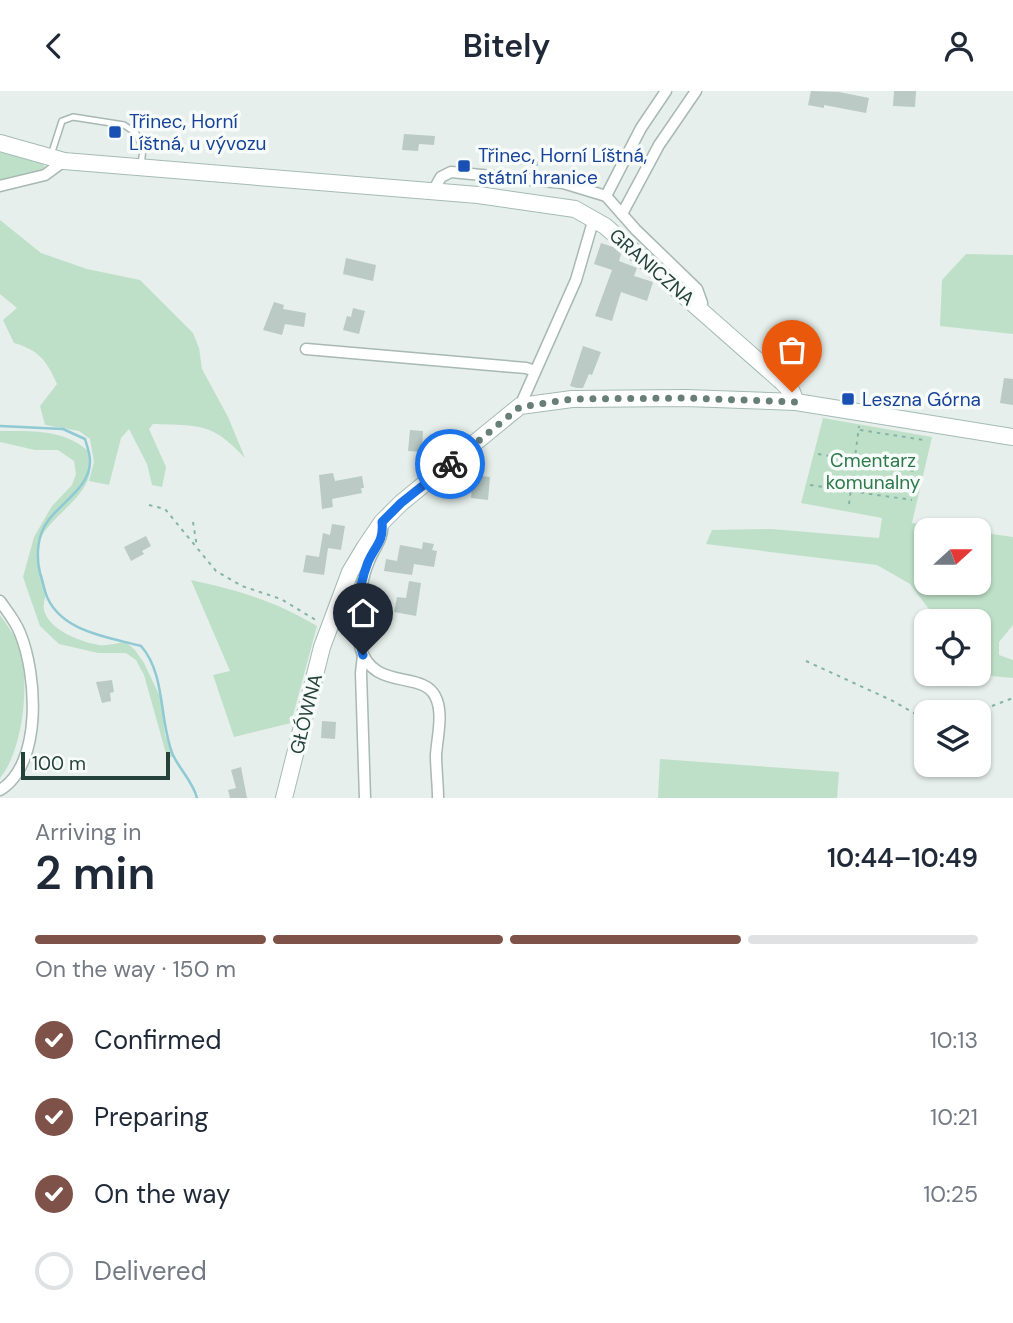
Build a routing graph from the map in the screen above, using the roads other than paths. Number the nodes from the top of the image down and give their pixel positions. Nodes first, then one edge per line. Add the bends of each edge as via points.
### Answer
1 (666, 91) edge
2 (696, 91) edge
3 (0, 143) edge
4 (57, 160) junction
5 (140, 169) junction
6 (541, 181) junction
7 (0, 186) edge
8 (433, 191) junction
9 (606, 196) junction
10 (540, 204) junction
11 (622, 214) junction
12 (594, 218) junction
13 (699, 309) junction
14 (306, 349) dead end
15 (535, 371) junction
16 (796, 402) junction
17 (520, 407) junction
18 (1013, 437) edge
19 (382, 522) junction
20 (0, 601) edge
21 (363, 655) junction
22 (0, 790) edge
23 (284, 798) edge
24 (365, 798) edge
25 (438, 798) edge

1 - 9 street
2 - 11 street via 659,145
3 - 4 street
4 - 5 street
4 - 5 lane via 62,121 74,117 124,125 136,133 143,149
4 - 7 street via 46,175
5 - 8 street
6 - 8 street via 451,171
6 - 9 street
6 - 10 street
8 - 10 street
9 - 11 street
10 - 12 street via 575,209
11 - 13 street via 697,289 702,303
12 - 13 street, GRANICZNA
12 - 15 street, GRANICZNA via 576,280
13 - 16 street, GRANICZNA via 782,382
14 - 15 street
15 - 17 street, GRANICZNA
16 - 17 street via 572,399
16 - 18 street
17 - 19 street, GŁÓWNA
19 - 21 street via 384,535 362,579 358,625
19 - 23 street, GŁÓWNA via 350,572 323,647
20 - 22 street via 20,632 33,701 22,765 12,782
21 - 24 street
21 - 25 street via 384,675 422,685 435,695 439,707

